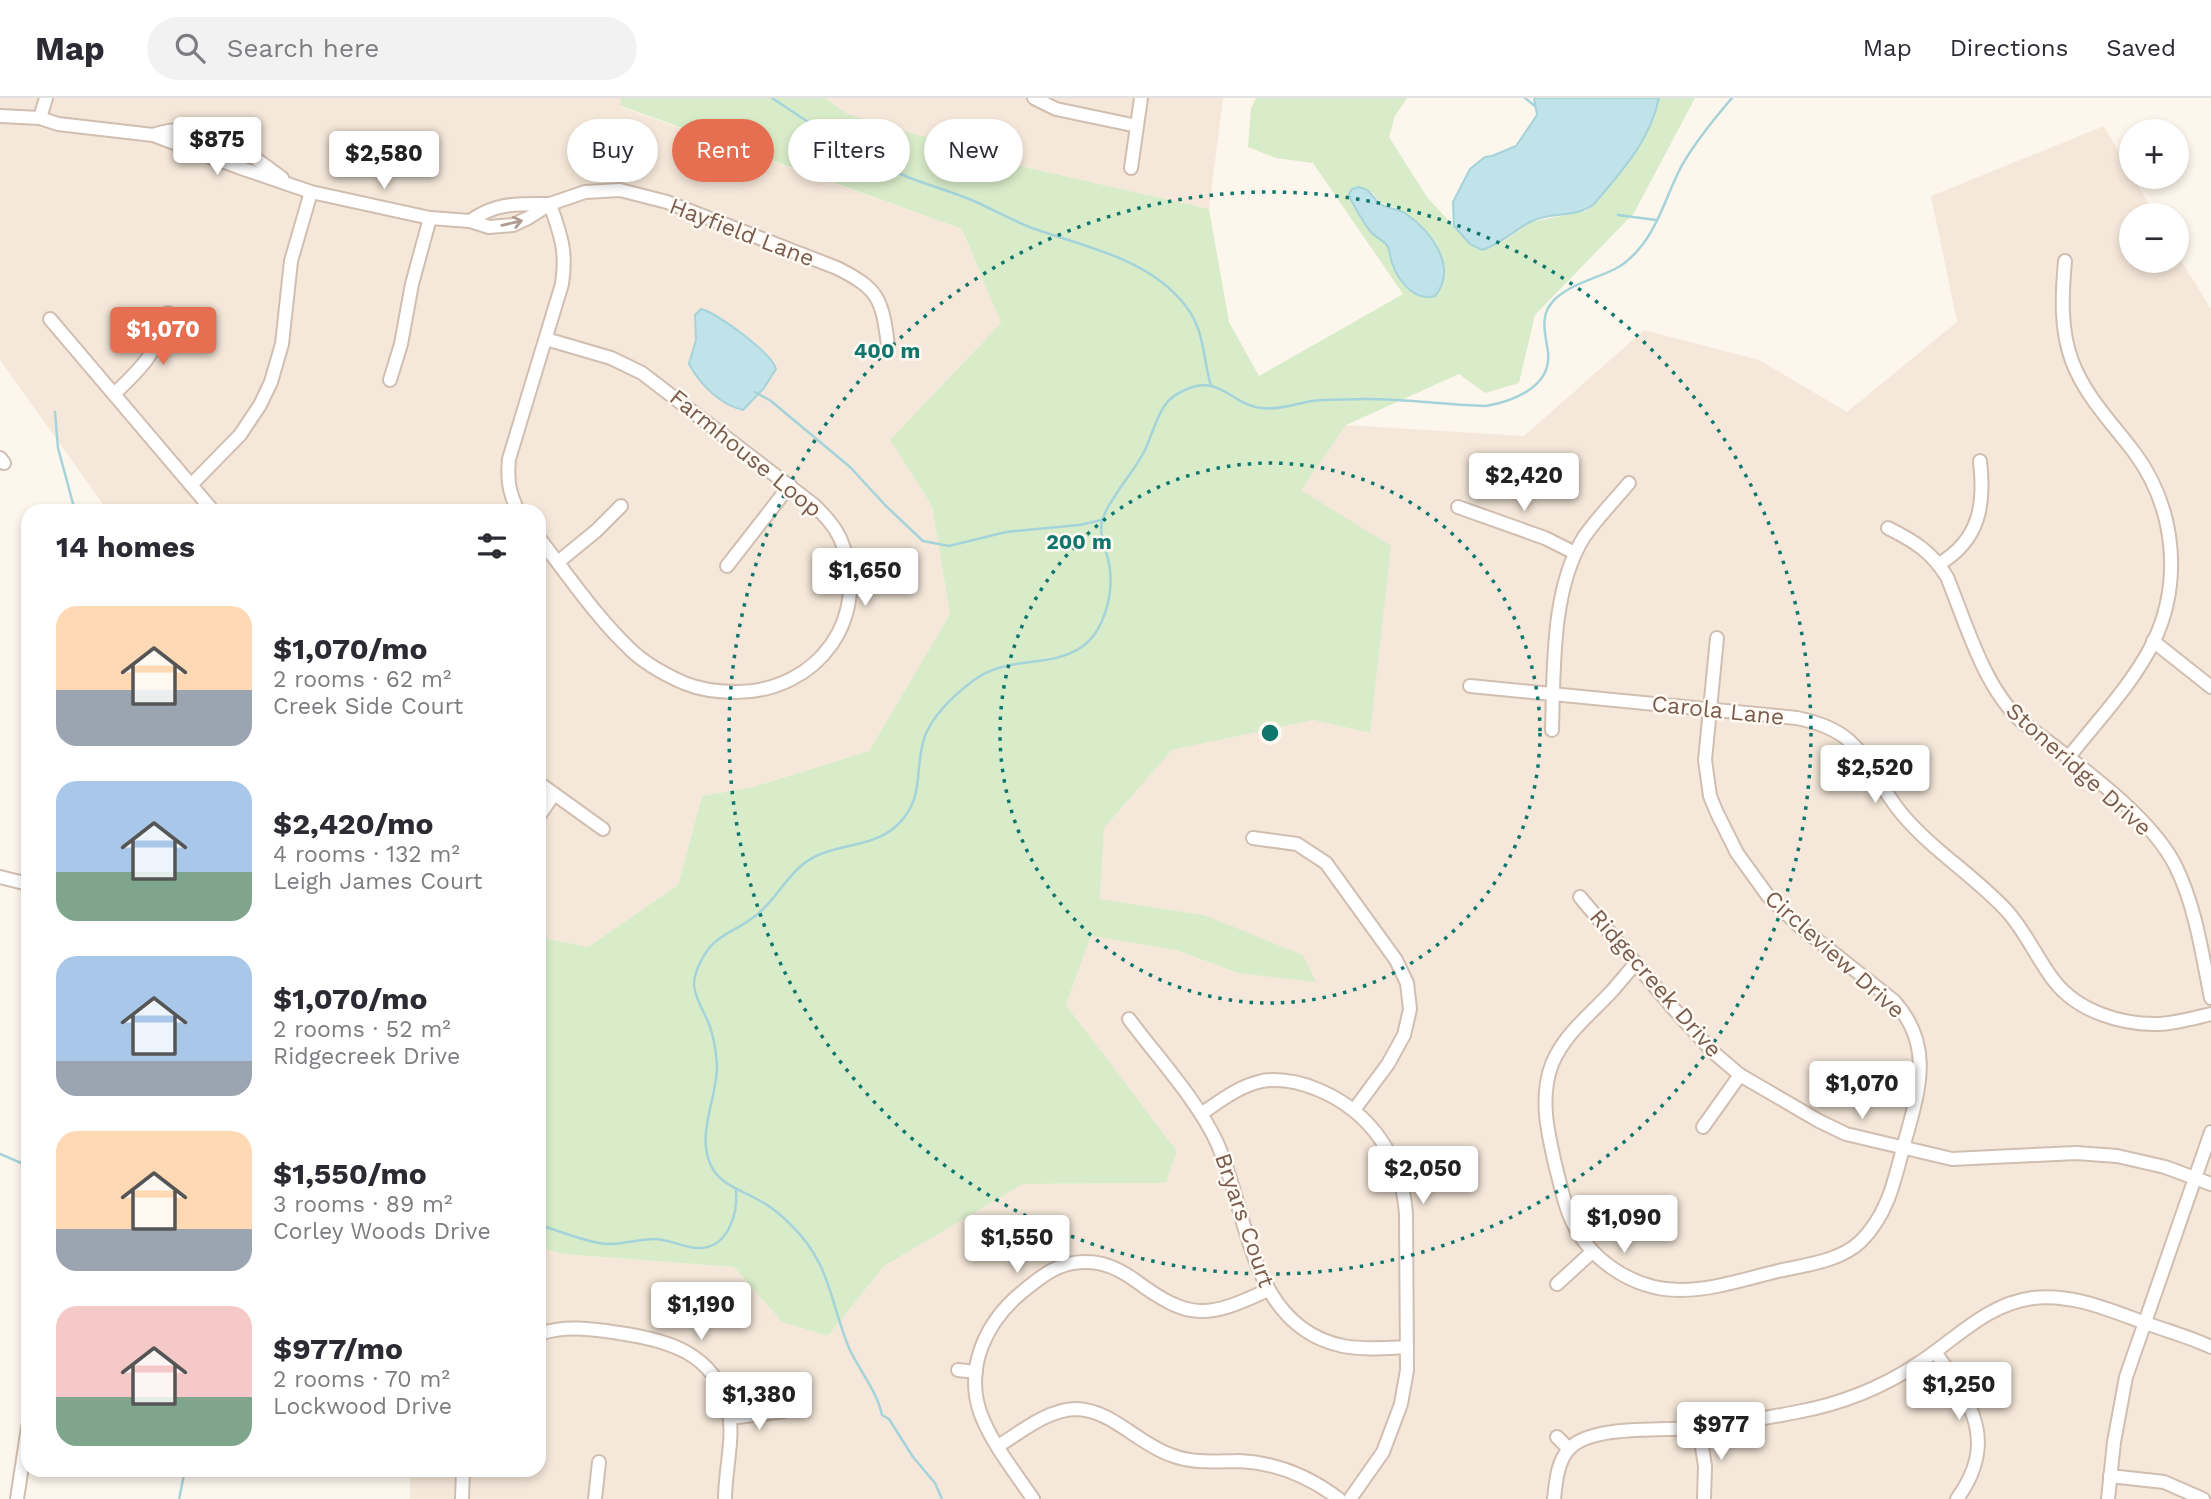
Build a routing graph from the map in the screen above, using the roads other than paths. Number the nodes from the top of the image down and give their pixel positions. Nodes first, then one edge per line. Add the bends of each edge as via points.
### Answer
1 (46, 98) edge
2 (1034, 98) edge
3 (1141, 98) edge
4 (0, 116) edge
5 (40, 118) junction
6 (1137, 126) junction
7 (153, 135) junction
8 (1131, 168) dead end
9 (292, 186) junction
10 (311, 192) junction
11 (550, 204) junction
12 (430, 218) junction
13 (470, 221) junction
14 (2065, 261) dead end
15 (168, 313) dead end
16 (50, 319) dead end
17 (545, 339) junction
18 (888, 345) dead end
19 (390, 380) dead end
20 (114, 394) junction
21 (1980, 461) dead end
22 (1629, 483) dead end
23 (191, 485) junction
24 (790, 485) junction
25 (208, 504) edge
26 (515, 504) edge
27 (621, 506) dead end
28 (1458, 507) dead end
29 (1888, 528) dead end
30 (546, 547) edge
31 (1575, 553) junction
32 (558, 562) junction
33 (1939, 564) junction
34 (727, 566) dead end
35 (1717, 638) dead end
36 (2154, 641) junction
37 (1470, 686) dead end
38 (2211, 687) edge
39 (1553, 694) junction
40 (1709, 708) junction
41 (1552, 730) dead end
42 (2068, 758) junction
43 (546, 788) edge
44 (554, 794) junction
45 (546, 806) edge
46 (603, 829) dead end
47 (1253, 838) dead end
48 (0, 877) edge
49 (21, 882) edge
50 (1580, 897) dead end
51 (1636, 963) junction
52 (2211, 998) edge
53 (2211, 1014) edge
54 (1129, 1019) dead end
55 (1740, 1075) junction
56 (1354, 1110) junction
57 (1201, 1114) junction
58 (1703, 1127) dead end
59 (2211, 1132) edge
60 (1902, 1148) junction
61 (2194, 1178) junction
62 (2211, 1184) edge
63 (1592, 1252) junction
64 (1557, 1284) dead end
65 (1268, 1290) junction
66 (2144, 1322) junction
67 (546, 1332) edge
68 (1407, 1347) junction
69 (2211, 1347) edge
70 (1935, 1352) junction
71 (958, 1370) dead end
72 (976, 1372) junction
73 (784, 1411) dead end
74 (730, 1418) junction
75 (1699, 1428) junction
76 (1557, 1437) dead end
77 (998, 1446) junction
78 (1569, 1449) junction
79 (599, 1462) dead end
80 (21, 1473) edge
81 (2110, 1476) junction
82 (463, 1477) edge
83 (17, 1499) edge
84 (462, 1499) edge
85 (595, 1499) edge
86 (725, 1499) edge
87 (1033, 1499) edge
88 (1339, 1499) edge
89 (1350, 1499) edge
90 (1554, 1499) edge
91 (1704, 1499) edge
92 (1957, 1499) edge
93 (2108, 1499) edge
94 (2203, 1499) edge

1 - 5 street
2 - 6 street via 1056,109
3 - 6 street
4 - 5 street, Hayfield Lane
5 - 7 street, Hayfield Lane
6 - 8 street
7 - 9 street, Hayfield Lane
7 - 9 street, Hayfield Lane via 169,129 222,137
9 - 10 street, Hayfield Lane
10 - 12 street, Hayfield Lane
10 - 23 street via 291,261 282,344 271,382 240,435
11 - 13 street, Hayfield Lane via 510,204 485,210
13 -> 11 street, Hayfield Lane via 489,227 513,225
11 - 17 street via 566,261
11 - 18 street, Hayfield Lane via 584,192 620,190 667,202 837,268 872,289 884,314
12 - 13 street, Hayfield Lane
12 - 19 street
14 - 36 street via 2063,310 2072,362 2087,391 2146,469 2166,518 2170,583
15 - 20 street via 152,355
16 - 20 street
17 - 24 street, Farmhouse Loop via 611,358 642,373
17 - 26 street via 509,458 507,478
20 - 23 street
21 - 33 street via 1979,517 1960,547
22 - 31 street
23 - 25 street
24 - 32 street, Farmhouse Loop via 821,512 839,537 850,587 848,608 837,635 814,666 768,689 698,688 647,662 612,630
24 - 34 street
27 - 32 street
28 - 31 street
29 - 33 street, Stoneridge Drive via 1920,544
30 - 32 street, Farmhouse Loop
31 - 39 street via 1559,608
33 - 42 street, Stoneridge Drive via 2000,697 2020,720
35 - 40 street, Circleview Drive
36 - 38 street
36 - 42 street
37 - 39 street, Carola Lane
39 - 40 street, Carola Lane
39 - 41 street
40 - 53 street, Carola Lane via 1797,718 1828,725 1843,735 1864,757 1902,815 2007,911 2068,998 2089,1010 2157,1024
40 - 60 street, Circleview Drive via 1705,760 1710,796 1751,876 1782,911 1894,1001 1910,1023 1918,1049 1920,1086
42 - 52 street, Stoneridge Drive via 2149,828 2175,865 2192,908
43 - 44 street
44 - 45 street
44 - 46 street
47 - 56 street via 1297,844 1326,863 1408,983 1410,1009 1404,1035
48 - 49 street
50 - 51 street, Ridgecreek Drive
51 - 55 street, Ridgecreek Drive via 1706,1045
51 - 63 street, Circleview Drive via 1561,1047 1550,1069 1545,1101 1566,1206
54 - 57 street, Bryars Court
55 - 58 street
55 - 60 street, Ridgecreek Drive via 1846,1134
56 - 57 street via 1331,1095 1279,1080 1243,1087
56 - 68 street via 1380,1137 1401,1177
57 - 65 street, Bryars Court via 1224,1161
59 - 61 street
60 - 61 street, Ridgecreek Drive via 1969,1160 2101,1154 2148,1162
60 - 63 street, Circleview Drive via 1882,1215 1855,1246 1829,1258 1680,1290 1632,1279
61 - 62 street, Ridgecreek Drive
61 - 66 street
63 - 64 street
65 - 68 street, Bryars Court via 1292,1321 1329,1343
65 - 72 street via 1227,1308 1193,1311 1168,1303 1112,1267 1087,1262 1062,1265 1039,1278 998,1315 981,1346
66 - 69 street
66 - 70 street via 2063,1298 2019,1300 1983,1316
66 - 81 street via 2121,1402
67 - 74 street via 571,1327 593,1329 679,1347 713,1377
68 - 89 street via 1405,1387 1396,1420 1382,1452
70 - 75 street via 1882,1385 1831,1404
70 - 92 street via 1968,1399 1976,1424 1975,1461
71 - 72 street
72 - 77 street via 980,1412
73 - 74 street
74 - 86 street
75 - 78 street via 1614,1433 1584,1438
75 - 91 street
76 - 78 street
77 - 87 street
77 - 88 street via 1053,1413 1087,1410 1171,1456 1274,1466 1307,1478
78 - 90 street via 1559,1468
79 - 85 street
80 - 83 street
81 - 93 street
81 - 94 street via 2164,1482
82 - 84 street

